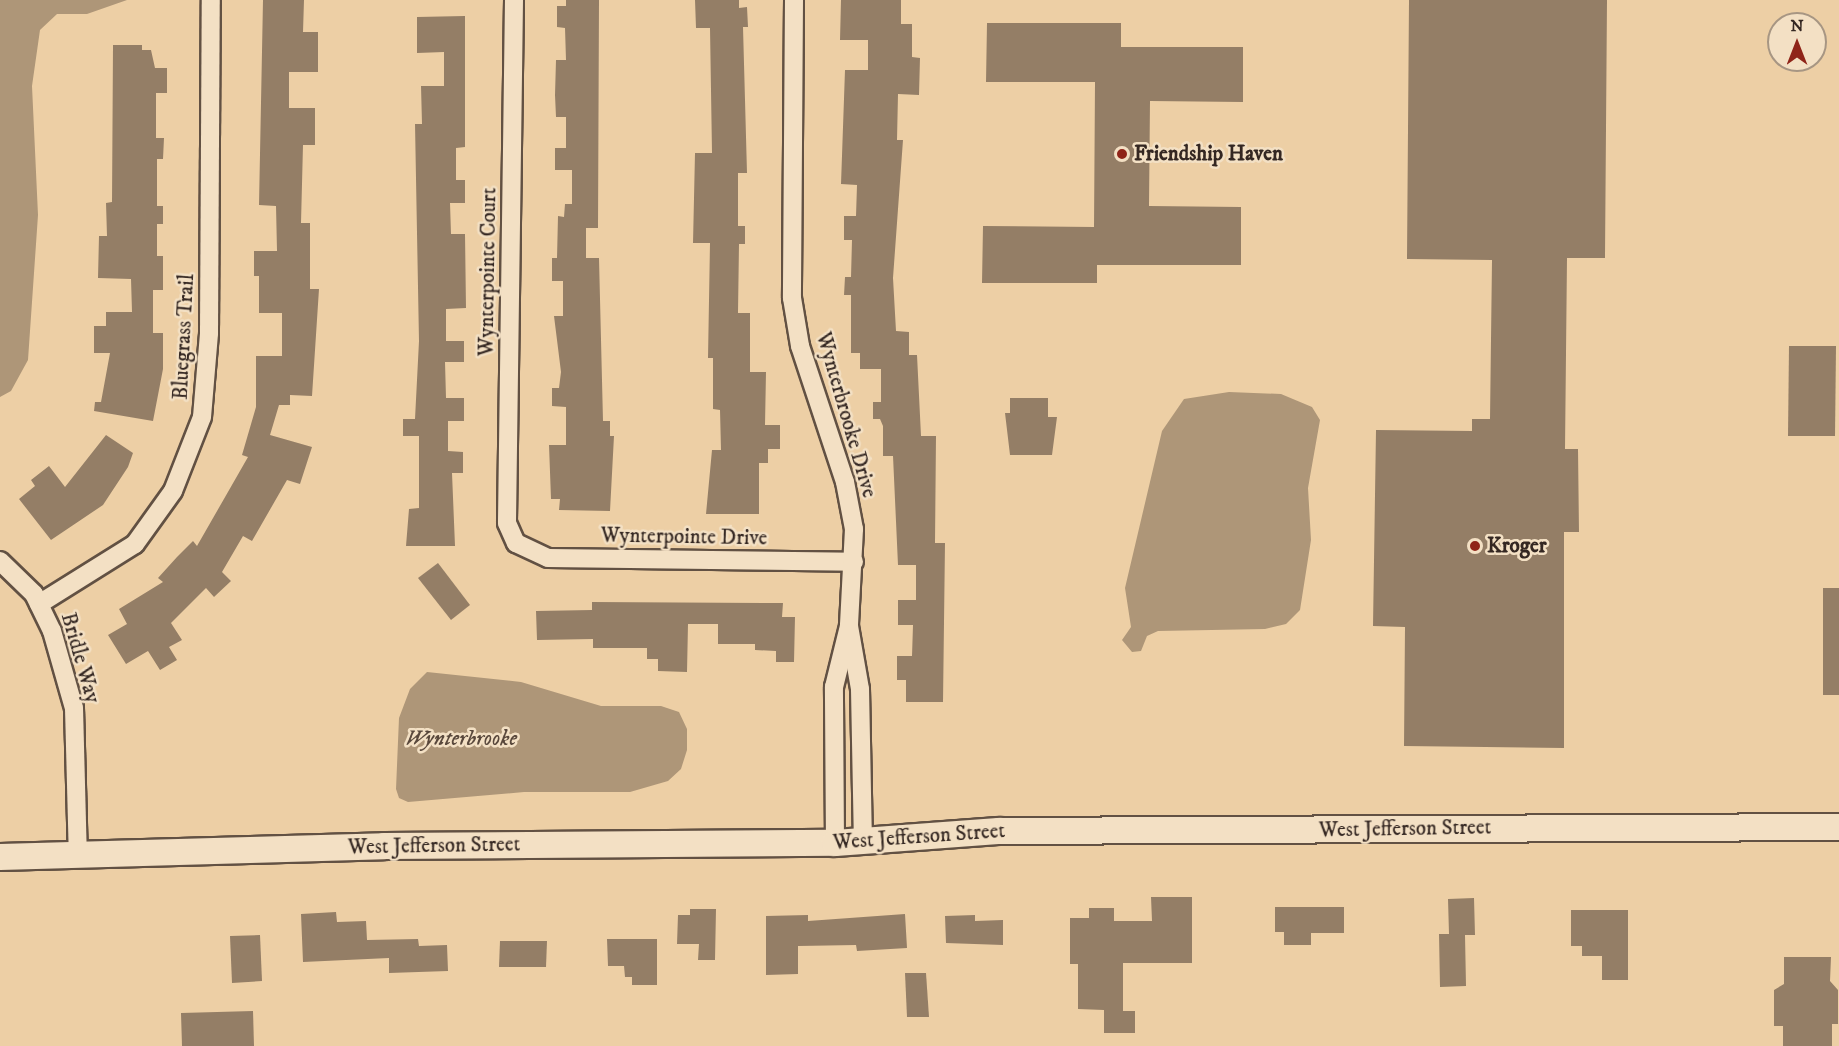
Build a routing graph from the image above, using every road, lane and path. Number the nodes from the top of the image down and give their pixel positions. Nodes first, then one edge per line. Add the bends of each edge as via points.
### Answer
1 (211, 0) edge
2 (514, 0) edge
3 (794, 0) edge
4 (516, 543) joint
5 (0, 561) edge
6 (854, 562) junction
7 (39, 604) junction
8 (849, 626) junction
9 (1839, 827) edge
10 (863, 842) junction
11 (835, 843) junction
12 (78, 856) junction
13 (0, 857) edge

1 - 7 street, Bluegrass Trail via 209,333 202,417 173,491 135,544
2 - 4 street, Wynterpointe Court via 507,523
3 - 6 street, Wynterbrooke Drive via 792,298 800,346 845,482
4 - 6 street, Wynterpointe Drive via 548,558
5 - 7 street, Bridle Way
6 - 8 street, Wynterbrooke Drive
7 - 12 street, Bridle Way via 74,708
8 - 10 street, Wynterbrooke Drive via 860,689
8 - 11 street via 834,687
9 - 10 street, West Jefferson Street via 999,831
10 - 11 street, West Jefferson Street
11 - 12 street, West Jefferson Street via 384,846
12 - 13 street, West Jefferson Street

